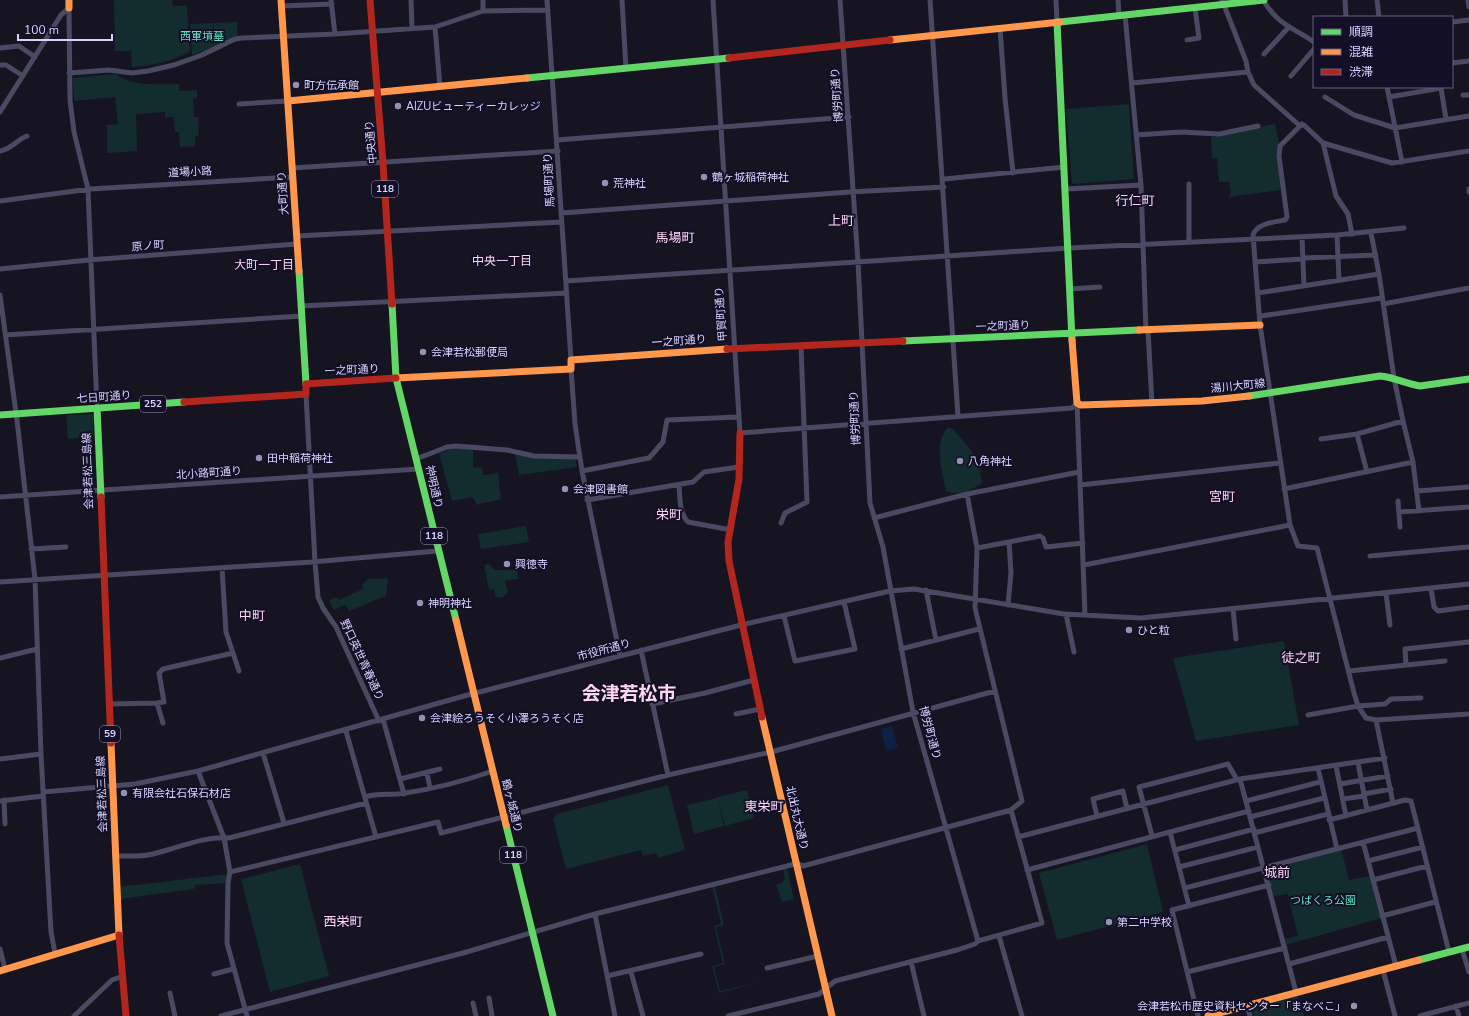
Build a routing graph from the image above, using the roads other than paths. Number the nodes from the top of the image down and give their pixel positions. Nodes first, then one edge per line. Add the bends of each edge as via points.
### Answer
1 (69, 0) edge
2 (370, 0) edge
3 (411, 0) edge
4 (483, 0) edge
5 (547, 0) edge
6 (622, 0) edge
7 (712, 0) edge
8 (840, 0) edge
9 (930, 0) edge
10 (1056, 0) edge
11 (1118, 0) edge
12 (1264, 0) edge
13 (1345, 0) edge
14 (1377, 0) edge
15 (1468, 0) edge
16 (332, 2) edge
17 (1223, 2) edge
18 (282, 3) edge
19 (1469, 7) edge
20 (70, 8) junction
21 (1195, 8) junction
22 (548, 10) junction
23 (484, 11) junction
24 (1122, 15) junction
25 (1346, 16) edge
26 (1379, 16) edge
27 (1469, 20) edge
28 (1057, 22) junction
29 (1453, 22) edge
30 (435, 27) junction
31 (412, 28) junction
32 (1000, 28) junction
33 (1288, 28) junction
34 (372, 32) junction
35 (335, 34) junction
36 (933, 36) junction
37 (284, 37) junction
38 (1188, 40) dead end
39 (1313, 41) edge
40 (844, 45) junction
41 (0, 48) edge
42 (1313, 51) edge
43 (1264, 54) dead end
44 (35, 57) junction
45 (716, 59) junction
46 (1469, 61) edge
47 (1453, 63) edge
48 (0, 65) edge
49 (626, 69) junction
50 (1248, 72) junction
51 (69, 73) junction
52 (23, 76) junction
53 (1291, 76) dead end
54 (552, 77) junction
55 (1132, 83) junction
56 (440, 87) junction
57 (1387, 88) edge
58 (378, 93) junction
59 (1325, 97) dead end
60 (1389, 97) junction
61 (288, 101) junction
62 (239, 104) dead end
63 (0, 112) edge
64 (1469, 116) edge
65 (849, 117) junction
66 (1446, 119) junction
67 (1302, 124) junction
68 (721, 126) junction
69 (1258, 126) dead end
70 (1395, 128) junction
71 (1136, 135) junction
72 (27, 136) dead end
73 (557, 140) junction
74 (1323, 143) junction
75 (0, 151) edge
76 (558, 151) junction
77 (1469, 151) edge
78 (1402, 162) junction
79 (384, 163) junction
80 (1065, 167) junction
81 (292, 168) junction
82 (1013, 173) junction
83 (293, 177) junction
84 (944, 179) junction
85 (1189, 184) dead end
86 (1140, 185) junction
87 (944, 187) junction
88 (88, 189) junction
89 (1066, 189) junction
90 (1469, 189) edge
91 (853, 192) junction
92 (1469, 192) edge
93 (0, 201) edge
94 (725, 201) junction
95 (561, 213) junction
96 (562, 222) junction
97 (1404, 228) dead end
98 (387, 231) junction
99 (1371, 233) junction
100 (1352, 234) junction
101 (1337, 235) junction
102 (297, 236) junction
103 (1302, 236) junction
104 (1253, 238) junction
105 (1189, 242) junction
106 (297, 244) junction
107 (1144, 245) junction
108 (1069, 248) junction
109 (1376, 255) junction
110 (948, 256) junction
111 (1338, 256) junction
112 (1303, 259) junction
113 (92, 260) junction
114 (858, 262) junction
115 (1255, 262) junction
116 (0, 269) edge
117 (729, 270) junction
118 (1380, 274) junction
119 (1339, 280) junction
120 (566, 281) junction
121 (1304, 286) junction
122 (1100, 287) dead end
123 (1469, 288) edge
124 (1070, 289) junction
125 (567, 293) junction
126 (1258, 293) junction
127 (0, 296) edge
128 (1383, 301) junction
129 (391, 302) junction
130 (301, 306) junction
131 (302, 316) junction
132 (1261, 316) junction
133 (1260, 325) junction
134 (94, 328) junction
135 (1147, 331) junction
136 (6, 334) junction
137 (1072, 334) junction
138 (953, 338) junction
139 (861, 343) junction
140 (801, 346) junction
141 (735, 349) junction
142 (571, 360) junction
143 (571, 369) junction
144 (396, 378) junction
145 (1394, 378) junction
146 (1469, 379) edge
147 (306, 384) junction
148 (306, 394) junction
149 (1269, 394) junction
150 (1077, 403) junction
151 (1152, 404) junction
152 (97, 408) junction
153 (16, 414) junction
154 (0, 415) edge
155 (958, 416) junction
156 (739, 417) junction
157 (1403, 421) junction
158 (865, 422) junction
159 (805, 427) junction
160 (740, 433) junction
161 (1357, 434) junction
162 (1321, 439) dead end
163 (580, 457) junction
164 (416, 459) junction
165 (1413, 462) junction
166 (1280, 463) junction
167 (739, 468) junction
168 (418, 469) junction
169 (582, 471) junction
170 (1079, 472) junction
171 (1367, 472) junction
172 (311, 476) junction
173 (679, 485) junction
174 (1080, 485) junction
175 (1469, 487) edge
176 (1284, 489) junction
177 (100, 490) junction
178 (1417, 491) junction
179 (967, 494) junction
180 (25, 495) junction
181 (0, 497) edge
182 (587, 500) junction
183 (1398, 501) dead end
184 (1469, 507) edge
185 (1418, 511) junction
186 (1399, 512) junction
187 (874, 518) junction
188 (781, 523) dead end
189 (1290, 525) junction
190 (1400, 527) dead end
191 (731, 530) junction
192 (1009, 542) junction
193 (1083, 543) junction
194 (66, 547) dead end
195 (1469, 547) edge
196 (977, 548) junction
197 (31, 549) junction
198 (437, 550) junction
199 (1370, 556) dead end
200 (315, 562) junction
201 (1084, 565) junction
202 (222, 568) junction
203 (104, 575) junction
204 (35, 579) junction
205 (0, 582) edge
206 (1469, 584) edge
207 (1431, 588) junction
208 (926, 590) junction
209 (890, 591) junction
210 (1386, 593) junction
211 (1330, 598) junction
212 (974, 600) junction
213 (844, 602) junction
214 (1008, 605) junction
215 (1469, 607) edge
216 (1233, 609) junction
217 (1066, 614) junction
218 (1085, 615) junction
219 (784, 616) junction
220 (741, 625) junction
221 (1390, 625) dead end
222 (979, 629) junction
223 (1236, 639) dead end
224 (936, 640) junction
225 (1469, 642) edge
226 (37, 649) junction
227 (901, 649) junction
228 (641, 650) junction
229 (1074, 652) dead end
230 (233, 653) junction
231 (620, 656) junction
232 (0, 658) edge
233 (1445, 662) dead end
234 (1406, 665) junction
235 (239, 671) dead end
236 (1349, 671) junction
237 (754, 680) junction
238 (995, 691) junction
239 (473, 694) junction
240 (1421, 698) dead end
241 (157, 703) junction
242 (109, 704) junction
243 (652, 704) junction
244 (1358, 706) junction
245 (760, 709) junction
246 (913, 712) junction
247 (736, 714) dead end
248 (1469, 714) edge
249 (1308, 715) dead end
250 (381, 720) junction
251 (1376, 720) junction
252 (163, 723) dead end
253 (346, 731) junction
254 (771, 752) junction
255 (263, 753) junction
256 (41, 754) junction
257 (1384, 758) junction
258 (0, 759) edge
259 (1358, 763) junction
260 (1336, 766) junction
261 (1318, 768) junction
262 (440, 769) dead end
263 (198, 771) junction
264 (492, 771) junction
265 (427, 772) junction
266 (668, 775) junction
267 (1388, 776) junction
268 (400, 779) junction
269 (1239, 779) junction
270 (1361, 781) junction
271 (1320, 782) junction
272 (1340, 784) junction
273 (112, 786) junction
274 (430, 788) junction
275 (1391, 789) junction
276 (43, 794) junction
277 (404, 794) junction
278 (1364, 795) junction
279 (1324, 798) junction
280 (1343, 799) junction
281 (365, 800) junction
282 (2, 801) edge
283 (1246, 801) junction
284 (1393, 803) junction
285 (1144, 804) junction
286 (1127, 809) junction
287 (1011, 810) junction
288 (1367, 810) junction
289 (1249, 814) junction
290 (1328, 814) junction
291 (1097, 816) junction
292 (1346, 816) junction
293 (504, 818) junction
294 (1330, 820) junction
295 (284, 823) junction
296 (5, 824) dead end
297 (946, 827) junction
298 (1418, 828) junction
299 (1254, 831) junction
300 (1170, 832) junction
301 (1152, 836) junction
302 (376, 837) junction
303 (1018, 837) junction
304 (224, 838) junction
305 (1363, 842) junction
306 (1258, 847) junction
307 (1423, 847) junction
308 (1337, 849) junction
309 (1175, 850) junction
310 (115, 856) junction
311 (1368, 861) junction
312 (796, 864) junction
313 (1427, 866) junction
314 (1179, 867) junction
315 (1264, 867) junction
316 (1027, 870) junction
317 (230, 872) junction
318 (1373, 880) junction
319 (1269, 885) junction
320 (1185, 888) junction
321 (1435, 902) junction
322 (1189, 906) junction
323 (595, 914) junction
324 (1382, 916) junction
325 (531, 932) junction
326 (119, 936) junction
327 (999, 936) junction
328 (1388, 937) junction
329 (978, 941) junction
330 (1285, 948) junction
331 (1466, 948) edge
332 (0, 949) edge
333 (1449, 952) junction
334 (55, 953) junction
335 (701, 954) dead end
336 (818, 956) junction
337 (911, 962) junction
338 (1289, 964) junction
339 (1396, 966) junction
340 (767, 968) dead end
341 (234, 969) junction
342 (2, 970) edge
343 (1383, 970) junction
344 (631, 972) junction
345 (1187, 972) junction
346 (1469, 972) edge
347 (214, 974) dead end
348 (123, 976) junction
349 (607, 976) junction
350 (826, 989) junction
351 (1296, 992) junction
352 (170, 993) dead end
353 (489, 998) dead end
354 (473, 1002) dead end
355 (1469, 1003) edge
356 (1247, 1006) junction
357 (1456, 1006) junction
358 (247, 1013) edge
359 (1437, 1014) edge
360 (74, 1016) edge
361 (126, 1016) edge
362 (175, 1016) edge
363 (221, 1016) edge
364 (476, 1016) edge
365 (492, 1016) edge
366 (553, 1016) edge
367 (615, 1016) edge
368 (643, 1016) edge
369 (728, 1016) edge
370 (832, 1016) edge
371 (924, 1016) edge
372 (1022, 1016) edge
373 (1198, 1016) edge
374 (1208, 1016) edge
375 (1250, 1016) edge
376 (1395, 1016) edge
377 (1420, 1016) edge
378 (1459, 1016) edge

1 - 20 main road
2 - 34 main road, 中央通り / 118
3 - 31 street
4 - 23 street
5 - 22 street, 馬場町通り
6 - 49 street
7 - 45 street, 甲賀町通り
8 - 40 street, 博労町通り
9 - 36 street
10 - 28 street
11 - 24 street
12 - 17 main road
12 - 33 street
13 - 25 street
14 - 26 street
15 - 19 street
16 - 18 street
16 - 35 street
17 - 21 main road
17 - 50 street
18 - 37 main road, 大町通り
20 - 44 street via 62,15
20 - 51 street
21 - 24 main road
21 - 38 street via 1199,38
22 - 23 street
22 - 54 street, 馬場町通り
23 - 30 street
24 - 28 main road
24 - 55 street
27 - 29 street
28 - 32 main road
28 - 80 main road
30 - 31 street
30 - 56 street
31 - 34 street
32 - 36 main road
32 - 82 street
33 - 39 street
33 - 43 street
34 - 35 street
34 - 58 main road, 中央通り / 118
35 - 37 street
36 - 40 main road
36 - 84 street
37 - 51 street via 235,39 202,55 148,71
37 - 61 main road, 大町通り
40 - 45 main road
40 - 65 street, 博労町通り
41 - 44 street via 19,46
42 - 53 street
44 - 52 street
45 - 49 main road
45 - 68 street, 甲賀町通り
46 - 47 street
48 - 52 street via 6,65
49 - 54 main road
50 - 55 street
50 - 67 street via 1254,85 1299,125
51 - 88 street via 74,132
52 - 63 street
54 - 56 main road
54 - 73 street, 馬場町通り
55 - 71 street
56 - 58 main road
57 - 60 street
58 - 61 main road
58 - 79 main road, 中央通り / 118
59 - 70 street via 1354,115
60 - 66 street via 1441,88
60 - 70 street
61 - 62 street
61 - 81 main road, 大町通り
64 - 66 street
65 - 68 street
65 - 91 street, 博労町通り
66 - 70 street
67 - 74 street
67 - 104 street via 1282,142 1280,151 1286,220 1260,226 1253,232
68 - 73 street
68 - 94 street, 甲賀町通り
69 - 71 street via 1219,134 1181,132
70 - 78 street
71 - 86 street
72 - 75 street via 18,140 12,148
73 - 76 street, 馬場町通り
74 - 78 street via 1392,163
74 - 100 street via 1336,196 1348,214
76 - 79 street
76 - 95 street, 馬場町通り
77 - 78 street
79 - 81 street
79 - 98 main road, 中央通り / 118
80 - 82 street
80 - 89 main road
81 - 83 main road, 大町通り
82 - 84 street
83 - 88 street, 道場小路
83 - 102 main road, 大町通り
84 - 87 street
85 - 105 street
86 - 89 street
86 - 107 street
87 - 91 street
87 - 110 street
88 - 93 street, 道場小路
88 - 113 street
89 - 108 main road
90 - 92 street
91 - 94 street
91 - 114 street, 博労町通り
94 - 95 street
94 - 117 street, 甲賀町通り
95 - 96 street, 馬場町通り
96 - 98 street
96 - 120 street, 馬場町通り
97 - 99 street
98 - 102 street
98 - 129 main road, 中央通り / 118
99 - 100 street
99 - 109 street
100 - 101 street
101 - 103 street
101 - 111 street
102 - 106 main road, 大町通り
103 - 104 street
103 - 112 street
104 - 105 street
104 - 115 street
105 - 107 street
106 - 113 street, 原ノ町
106 - 130 main road, 大町通り
107 - 108 street
107 - 135 street
108 - 110 street
108 - 124 main road
109 - 111 street
109 - 118 street
110 - 114 street
110 - 138 street
111 - 112 street
111 - 119 street
112 - 115 street
112 - 121 street
113 - 116 street, 原ノ町
113 - 134 street
114 - 117 street
114 - 139 street, 博労町通り
115 - 126 street
117 - 120 street
117 - 141 street, 甲賀町通り
118 - 119 street
118 - 128 street
119 - 121 street
120 - 125 street, 馬場町通り
121 - 126 street
122 - 124 street
123 - 128 street
124 - 137 main road
125 - 129 street
125 - 142 street, 馬場町通り
126 - 132 street
127 - 136 street
128 - 132 street
128 - 145 street
129 - 130 street
129 - 144 main road, 中央通り / 118
130 - 131 main road, 大町通り
131 - 134 street
131 - 147 main road, 大町通り
132 - 133 street
133 - 135 main road, 一之町通り
133 - 149 street
134 - 136 street
134 - 152 street
135 - 137 main road, 一之町通り
135 - 151 street
136 - 153 street
137 - 138 main road, 一之町通り
137 - 150 main road
138 - 139 main road, 一之町通り
138 - 155 street
139 - 140 main road, 一之町通り
139 - 158 street, 博労町通り
140 - 141 main road, 一之町通り
140 - 159 street
141 - 142 main road, 一之町通り
141 - 156 street, 甲賀町通り
142 - 143 main road
143 - 144 main road, 一之町通り
143 - 163 street
144 - 147 main road, 一之町通り
144 - 164 main road, 神明通り / 118
145 - 146 main road, 湯川大町線 via 1420,386
145 - 149 main road, 湯川大町線 via 1380,376
145 - 157 street
147 - 148 main road
148 - 152 main road, 七日町通り / 252
148 - 172 street
149 - 151 main road, 湯川大町線
149 - 166 street
150 - 151 main road, 湯川大町線 via 1081,406
150 - 155 street via 1072,408
150 - 170 street
152 - 153 main road, 七日町通り / 252
152 - 177 main road, 会津若松三島線 / 59
153 - 154 main road, 七日町通り / 252
153 - 180 street
155 - 158 street
156 - 160 street, 甲賀町通り
156 - 169 street via 666,420 664,442 649,458
157 - 161 street
157 - 165 street
158 - 159 street
158 - 187 street, 博労町通り via 870,503
159 - 160 street
159 - 188 street via 807,502 785,513
160 - 167 main road, 甲賀町通り
161 - 162 street
161 - 171 street
163 - 164 street via 534,456 507,450 456,446
163 - 169 street
164 - 168 main road, 神明通り / 118
165 - 171 street
165 - 178 street
166 - 174 street
166 - 176 street
167 - 173 street via 704,472 693,482
167 - 191 main road, 甲賀町通り
168 - 172 street, 北小路町通り
168 - 198 main road, 神明通り / 118
169 - 182 street
170 - 174 street
170 - 179 street
171 - 176 street
172 - 177 street, 北小路町通り
172 - 200 street, 野口英世青春通り
173 - 182 street
173 - 191 street via 682,512 688,522
174 - 193 street
175 - 178 street
176 - 189 street
177 - 180 street, 北小路町通り
177 - 203 main road, 会津若松三島線 / 59
178 - 185 street
179 - 187 street
179 - 196 street
180 - 181 street, 北小路町通り
180 - 197 street
182 - 231 street
183 - 186 street
184 - 185 street
185 - 186 street
186 - 190 street
187 - 209 street, 博労町通り via 883,547
189 - 201 street
189 - 211 street via 1300,548 1317,548
191 - 220 main road, 甲賀町通り via 728,542 729,561
192 - 193 street via 1040,536 1046,547
192 - 196 street
192 - 214 street via 1011,573
193 - 201 street
194 - 197 street
195 - 199 street
196 - 212 street
197 - 204 street
198 - 200 street
198 - 239 main road, 神明通り / 118
200 - 202 street
200 - 250 street, 野口英世青春通り via 320,600 336,627
201 - 218 street
202 - 203 street
202 - 230 street via 226,632
203 - 204 street
203 - 242 main road, 会津若松三島線 / 59
204 - 205 street
204 - 226 street
206 - 207 street, 市役所通り
207 - 210 street, 市役所通り
207 - 215 street via 1434,607 1438,611
208 - 209 street, 市役所通り
208 - 212 street, 市役所通り
208 - 224 street
209 - 213 street, 市役所通り
209 - 227 street, 博労町通り
210 - 211 street, 市役所通り
210 - 221 street
211 - 216 street, 市役所通り
211 - 236 street
212 - 214 street, 市役所通り
212 - 222 street
213 - 219 street, 市役所通り
213 - 219 street via 855,649 795,661
214 - 217 street, 市役所通り
216 - 218 street, 市役所通り via 1141,618
216 - 223 street
217 - 218 street, 市役所通り
217 - 229 street
219 - 220 street, 市役所通り
220 - 228 street, 市役所通り
220 - 237 main road, 北出丸大通り
222 - 224 street
222 - 238 street
224 - 227 street
225 - 234 street via 1405,649
226 - 232 street
226 - 256 street
227 - 246 street, 博労町通り
228 - 231 street, 市役所通り
228 - 243 street
230 - 235 street
230 - 241 street via 163,669 159,673 164,702
231 - 239 street, 市役所通り
233 - 234 street
234 - 236 street
236 - 244 street
237 - 243 street
237 - 245 main road, 北出丸大通り
238 - 246 street
238 - 287 street via 1022,801
239 - 250 street, 市役所通り
239 - 264 main road, 鶴ヶ城通り / 118
240 - 244 street
241 - 242 street
241 - 252 street
242 - 273 main road, 会津若松三島線 / 59
243 - 266 street
244 - 249 street
244 - 251 street via 1366,718
245 - 247 street
245 - 254 main road, 北出丸大通り
246 - 254 street
246 - 297 street, 博労町通り
248 - 251 street
250 - 253 street, 市役所通り
250 - 268 street, 野口英世青春通り
251 - 257 street
253 - 255 street, 市役所通り
253 - 281 street
254 - 266 street
254 - 312 main road, 北出丸大通り
255 - 263 street, 市役所通り
255 - 295 street
256 - 258 street
256 - 276 street
257 - 259 street
257 - 267 street
259 - 260 street
259 - 270 street
260 - 261 street
260 - 272 street
261 - 269 street
261 - 271 street
262 - 265 street
263 - 273 street, 市役所通り
263 - 304 street
264 - 274 street
264 - 293 main road, 鶴ヶ城通り / 118
265 - 268 street
265 - 274 street
266 - 293 street
267 - 270 street
267 - 275 street
268 - 277 street, 野口英世青春通り
269 - 283 street
269 - 285 street
269 - 285 street via 1228,764 1139,787
270 - 272 street
270 - 278 street
271 - 279 street
271 - 283 street
272 - 280 street
273 - 276 street, 市役所通り
273 - 310 main road, 会津若松三島線 / 59
274 - 277 street
275 - 278 street
275 - 284 street
276 - 282 street, 市役所通り
276 - 334 street via 51,932
277 - 281 street via 382,793
278 - 280 street
278 - 288 street
279 - 289 street
279 - 290 street
280 - 292 street
281 - 295 street
281 - 302 street
282 - 296 street
283 - 289 street
284 - 288 street
284 - 298 street via 1411,800
285 - 286 street
285 - 301 street
286 - 291 street
286 - 291 street via 1123,791 1093,799
287 - 297 street
287 - 303 street
288 - 292 street
289 - 299 street
289 - 300 street
290 - 294 street
290 - 299 street
291 - 303 street
292 - 294 street
293 - 302 street via 441,833 438,822
293 - 325 main road, 鶴ヶ城通り / 118
294 - 308 street
295 - 304 street
297 - 312 street via 803,866
297 - 329 street, 博労町通り
298 - 305 street
298 - 307 street
299 - 306 street
299 - 309 street
300 - 301 street
300 - 309 street
301 - 316 street
302 - 317 street
303 - 316 street
304 - 310 street via 187,843 152,854
304 - 317 street
305 - 308 street
305 - 311 street
306 - 314 street
306 - 315 street
307 - 311 street
307 - 313 street
308 - 315 street
309 - 314 street
310 - 326 main road, 会津若松三島線 / 59
311 - 318 street
312 - 323 street
312 - 336 main road, 北出丸大通り
313 - 318 street
313 - 321 street
314 - 320 street
315 - 319 street
315 - 320 street
316 - 327 street via 1042,923
317 - 341 street via 226,931
318 - 324 street
319 - 322 street
319 - 330 street
320 - 322 street
321 - 324 street
321 - 333 street
322 - 345 street via 1172,910
323 - 325 street
323 - 349 street
324 - 328 street
325 - 358 street
325 - 366 main road, 鶴ヶ城通り / 118
326 - 334 main road
326 - 348 main road, 会津若松三島線
327 - 329 street
327 - 372 street
328 - 338 street
328 - 339 street
329 - 337 street via 963,948
330 - 338 street
330 - 345 street
331 - 333 main road
331 - 346 street
332 - 342 street
333 - 339 main road
334 - 342 main road
335 - 344 street
336 - 340 street
336 - 350 main road, 北出丸大通り
337 - 350 street via 835,981
337 - 371 street
338 - 351 street
339 - 343 main road
341 - 347 street
341 - 358 street
343 - 351 main road
343 - 376 street
344 - 349 street
344 - 368 street
345 - 373 street
348 - 360 street via 112,980
348 - 361 main road, 会津若松三島線
349 - 367 street
350 - 369 street via 819,994
350 - 370 main road, 北出丸大通り
351 - 356 main road
352 - 362 street
353 - 365 street
354 - 364 street
355 - 357 street
356 - 374 main road
356 - 375 street
357 - 359 street
357 - 378 street
358 - 363 street
359 - 377 street

